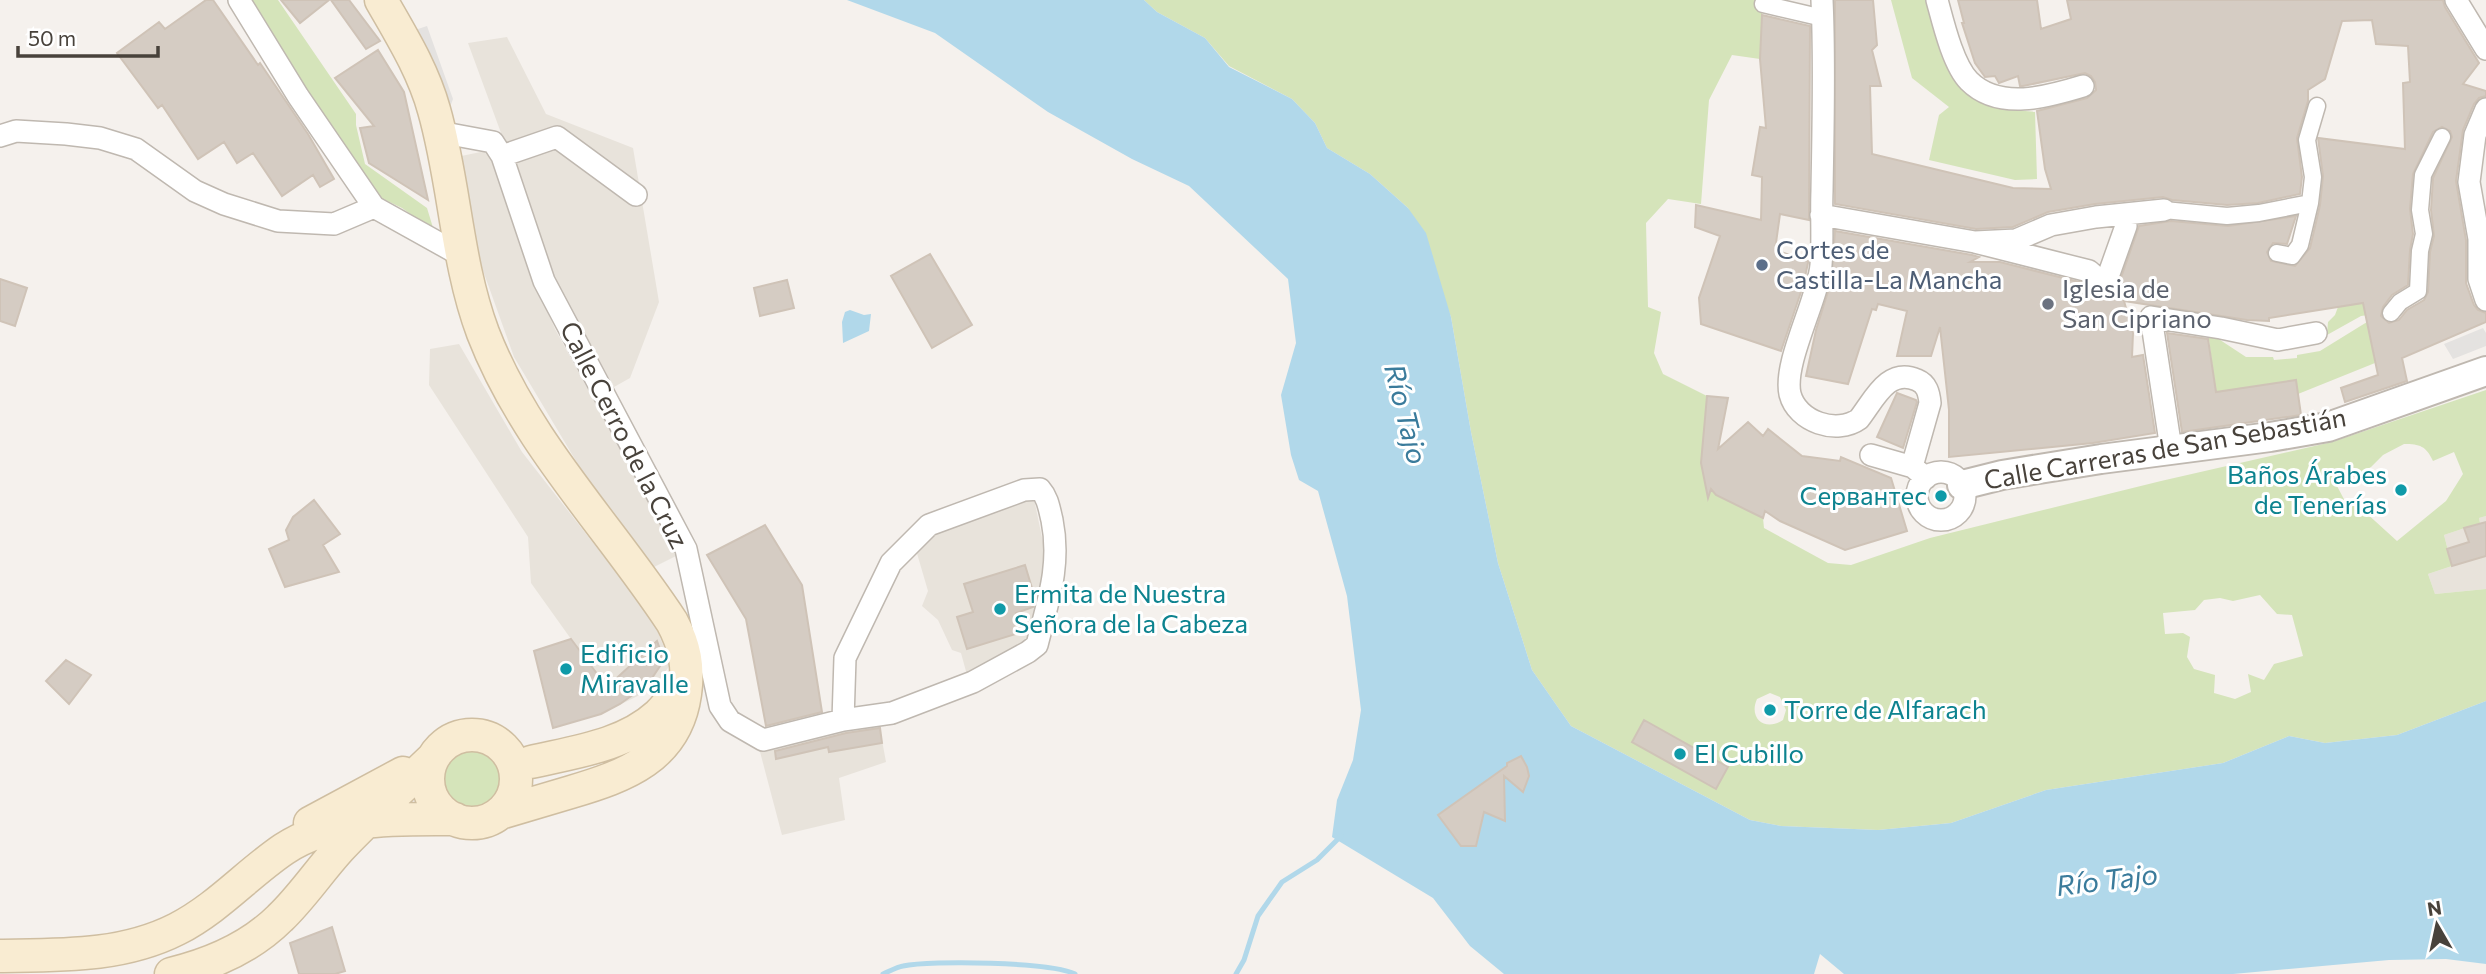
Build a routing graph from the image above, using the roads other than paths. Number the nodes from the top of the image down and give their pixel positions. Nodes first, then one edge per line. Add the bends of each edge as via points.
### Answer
1 (239, 0) edge
2 (381, 0) edge
3 (1937, 0) edge
4 (2456, 0) edge
5 (1763, 4) dead end
6 (1822, 9) edge
7 (2486, 49) edge
8 (2083, 86) dead end
9 (2317, 106) dead end
10 (2486, 109) edge
11 (439, 132) junction
12 (0, 136) edge
13 (2442, 137) dead end
14 (502, 156) junction
15 (636, 195) dead end
16 (2479, 195) edge
17 (2310, 203) junction
18 (374, 207) junction
19 (2165, 210) joint
20 (1821, 215) junction
21 (2126, 226) dead end
22 (1975, 242) junction
23 (2277, 253) dead end
24 (463, 256) junction
25 (2486, 300) edge
26 (2395, 311) dead end
27 (2316, 333) dead end
28 (2486, 371) edge
29 (2171, 449) junction
30 (1871, 455) dead end
31 (1920, 473) junction
32 (1962, 485) junction
33 (696, 599) junction
34 (665, 612) junction
35 (687, 678) junction
36 (843, 720) junction
37 (433, 758) junction
38 (520, 758) junction
39 (609, 781) junction
40 (499, 814) junction
41 (454, 819) junction
42 (367, 821) junction
43 (282, 850) junction
44 (317, 877) junction
45 (0, 956) edge
46 (171, 974) edge

1 - 18 street
2 - 11 main road via 413,56
3 - 8 street via 1959,65 1968,80 1983,91 2024,99
4 - 7 street
5 - 6 street
6 - 20 street
9 - 17 street via 2308,140 2313,177
10 - 16 street via 2475,135 2469,182
11 - 14 street via 493,142
11 - 24 main road
12 - 18 street via 16,131 66,134 136,149 195,191 278,221 334,224
13 - 26 street via 2423,175 2418,291 2400,302
14 - 15 street via 557,137
14 - 33 street, Calle Cerro de la Cruz via 544,281 686,550
16 - 25 street via 2479,279
17 - 19 street via 2227,216
17 - 23 street via 2300,245 2292,256
18 - 24 street
19 - 22 street via 2051,225 2017,240
20 - 22 street
20 - 31 street via 1821,268 1792,368 1790,394 1806,416 1833,427 1859,419 1889,380 1905,376 1922,382 1930,403 1915,448
21 - 22 street via 2105,285 2089,271
24 - 34 main road via 485,337 520,408
27 - 29 street via 2277,340 2151,317
28 - 29 street, Calle Carreras de San Sebastián via 2328,427
29 - 32 street, Calle Carreras de San Sebastián
30 - 31 street
31 - 32 street via 1946,472
31 - 32 street via 1919,504 1927,515 1941,520 1962,508
33 - 34 street
33 - 36 street, Calle Cerro de la Cruz via 720,706 730,721 763,740
34 - 35 main road via 682,643
35 - 38 main road via 660,713 614,742
35 - 39 main road via 682,712 663,745 636,768
36 - 36 street via 845,658 891,563 929,525 1024,490 1041,489 1047,497 1056,544 1053,584 1037,645 950,691 892,713
37 - 38 main road via 450,740 475,735
37 - 41 main road via 428,786 442,812
37 - 42 main road
37 - 43 main road via 322,816 300,830
38 - 39 main road via 552,773
38 - 40 main road via 514,765 514,792
39 - 40 main road
40 - 41 main road via 478,822
41 - 42 main road
41 - 44 main road via 443,828 369,841
42 - 43 main road via 320,830
42 - 44 main road
43 - 45 main road via 223,900 153,939 104,952
44 - 46 main road via 281,918 247,944 210,963

